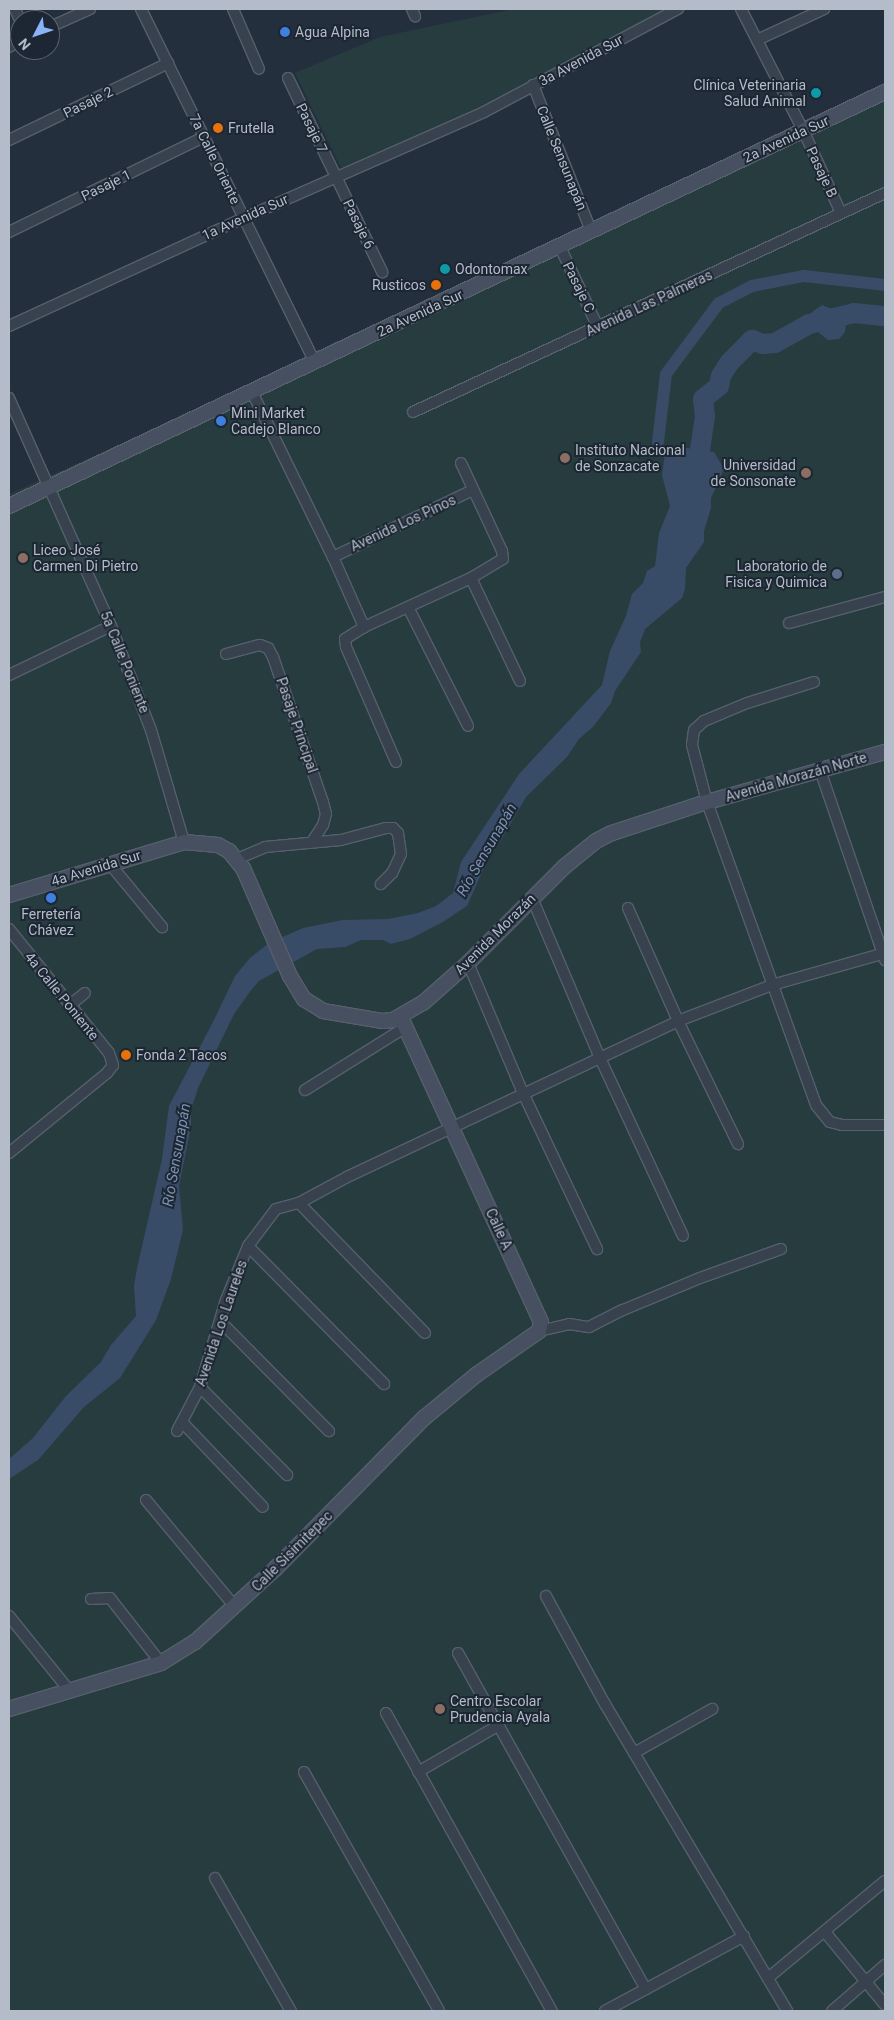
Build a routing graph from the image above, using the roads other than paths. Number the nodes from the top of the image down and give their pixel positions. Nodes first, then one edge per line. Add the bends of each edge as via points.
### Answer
1 (90, 9) edge
2 (141, 9) edge
3 (233, 9) edge
4 (678, 9) edge
5 (742, 9) edge
6 (824, 9) edge
7 (60, 22) edge
8 (757, 40) junction
9 (168, 63) junction
10 (259, 69) dead end
11 (288, 78) dead end
12 (533, 86) junction
13 (885, 92) edge
14 (484, 112) joint
15 (803, 130) junction
16 (204, 137) junction
17 (9, 140) edge
18 (336, 177) junction
19 (885, 193) edge
20 (841, 213) junction
21 (244, 218) junction
22 (9, 232) edge
23 (591, 232) junction
24 (560, 247) junction
25 (382, 272) dead end
26 (9, 326) edge
27 (598, 326) junction
28 (315, 363) junction
29 (252, 392) junction
30 (9, 398) edge
31 (413, 412) dead end
32 (461, 463) dead end
33 (49, 487) junction
34 (474, 490) junction
35 (9, 506) edge
36 (333, 557) junction
37 (471, 578) junction
38 (885, 597) edge
39 (408, 607) junction
40 (789, 623) dead end
41 (111, 626) junction
42 (364, 627) junction
43 (226, 654) dead end
44 (9, 675) edge
45 (520, 681) dead end
46 (814, 682) dead end
47 (468, 726) dead end
48 (885, 752) edge
49 (396, 762) dead end
50 (820, 770) junction
51 (707, 802) junction
52 (184, 842) junction
53 (312, 842) junction
54 (236, 859) junction
55 (110, 864) junction
56 (381, 884) dead end
57 (9, 895) edge
58 (532, 898) junction
59 (628, 908) dead end
60 (162, 927) dead end
61 (9, 929) edge
62 (885, 956) edge
63 (468, 963) junction
64 (772, 985) junction
65 (85, 993) dead end
66 (70, 1005) junction
67 (678, 1021) junction
68 (404, 1022) junction
69 (600, 1058) junction
70 (305, 1090) dead end
71 (524, 1093) junction
72 (885, 1125) edge
73 (452, 1127) junction
74 (738, 1144) dead end
75 (9, 1153) edge
76 (299, 1203) junction
77 (682, 1236) dead end
78 (248, 1246) junction
79 (781, 1248) dead end
80 (597, 1249) dead end
81 (220, 1321) junction
82 (540, 1331) junction
83 (426, 1333) dead end
84 (384, 1384) dead end
85 (200, 1386) junction
86 (329, 1431) dead end
87 (287, 1475) dead end
88 (146, 1500) dead end
89 (263, 1507) dead end
90 (546, 1596) dead end
91 (91, 1598) dead end
92 (235, 1608) junction
93 (9, 1616) edge
94 (458, 1653) dead end
95 (160, 1663) junction
96 (69, 1690) junction
97 (9, 1709) edge
98 (712, 1709) dead end
99 (386, 1713) dead end
100 (499, 1725) junction
101 (634, 1753) junction
102 (304, 1772) dead end
103 (418, 1772) junction
104 (215, 1878) dead end
105 (885, 1881) edge
106 (825, 1932) junction
107 (744, 1936) junction
108 (885, 1965) edge
109 (768, 1978) junction
110 (865, 1981) junction
111 (646, 1989) junction
112 (885, 2005) edge
113 (291, 2011) edge
114 (439, 2011) edge
115 (552, 2011) edge
116 (604, 2011) edge
117 (787, 2011) edge
118 (832, 2011) edge

1 - 7 street
2 - 9 street, 7a Calle Oriente
3 - 10 street
4 - 12 street, 3a Avenida Sur
5 - 8 street, Pasaje B
6 - 8 street
8 - 15 street, Pasaje B
9 - 16 street, 7a Calle Oriente
9 - 17 street, Pasaje 2
11 - 18 street, Pasaje 7
12 - 14 street, 3a Avenida Sur
12 - 23 street, Calle Sensunapán
13 - 15 street, 2a Avenida Sur
14 - 18 street, 1a Avenida Sur
15 - 20 street, Pasaje B
15 - 23 street, 2a Avenida Sur
16 - 21 street, 7a Calle Oriente
16 - 22 street, Pasaje 1
18 - 21 street, 1a Avenida Sur
18 - 25 street, Pasaje 6
19 - 20 street, Avenida Las Palmeras
20 - 27 street, Avenida Las Palmeras
21 - 26 street, 1a Avenida Sur
21 - 28 street, 7a Calle Oriente
23 - 24 street, 2a Avenida Sur
24 - 27 street, Pasaje C
24 - 28 street, 2a Avenida Sur
27 - 31 street, Avenida Las Palmeras
28 - 29 street, 2a Avenida Sur
29 - 33 street, 2a Avenida Sur
29 - 36 street
30 - 33 street, 5a Calle Poniente
32 - 34 street
33 - 35 street, 2a Avenida Sur
33 - 41 street, 5a Calle Poniente
34 - 36 street, Avenida Los Pinos
34 - 37 street via 503,559
36 - 42 street
37 - 39 street
37 - 45 street
38 - 40 street
39 - 42 street
39 - 47 street
41 - 44 street
41 - 52 street, 5a Calle Poniente via 151,730
42 - 49 street via 345,639 346,647
43 - 53 street, Pasaje Principal via 260,645 268,648 273,657 326,814
46 - 51 street via 747,702 704,721 694,730 692,745
48 - 50 street, Avenida Morazán Norte
50 - 51 street, Avenida Morazán Norte
50 - 62 street
51 - 58 street, Avenida Morazán via 596,841
51 - 64 street
52 - 54 street via 218,846
52 - 55 street, 4a Avenida Sur
53 - 54 street via 265,847
53 - 56 street via 341,840 393,828 398,833 401,854 392,873
54 - 68 street, Avenida Morazán via 250,880 290,976 304,999 324,1011
55 - 57 street, 4a Avenida Sur
55 - 60 street
58 - 63 street, Avenida Morazán
58 - 69 street
59 - 67 street
61 - 66 street, 4a Calle Poniente
62 - 64 street, Avenida Los Laureles
63 - 68 street, Avenida Morazán
63 - 71 street
64 - 67 street, Avenida Los Laureles
64 - 72 street via 816,1105 830,1122 836,1124
65 - 66 street
66 - 75 street, 4a Calle Poniente via 109,1053 112,1065 107,1073
67 - 69 street, Avenida Los Laureles
67 - 74 street
68 - 70 street
68 - 73 street, Calle A
69 - 71 street, Avenida Los Laureles
69 - 77 street
71 - 73 street, Avenida Los Laureles
71 - 80 street
73 - 76 street, Avenida Los Laureles
73 - 82 street, Calle A via 541,1322
76 - 78 street, Avenida Los Laureles via 276,1209
76 - 83 street
78 - 81 street, Avenida Los Laureles
78 - 84 street
79 - 82 street via 700,1278 589,1327 569,1324
81 - 85 street, Avenida Los Laureles
81 - 86 street
82 - 92 street, Calle Sisimitepec via 476,1375 424,1418
85 - 87 street
85 - 89 street, Avenida Los Laureles via 179,1427
88 - 92 street
90 - 101 street
91 - 95 street via 110,1598
92 - 95 street, Calle Sisimitepec via 195,1642
93 - 96 street
94 - 100 street
95 - 96 street, Calle Sisimitepec
96 - 97 street, Calle Sisimitepec
98 - 101 street
99 - 103 street
100 - 103 street
100 - 111 street
101 - 107 street
102 - 114 street
103 - 115 street
104 - 113 street
105 - 106 street
106 - 109 street
106 - 110 street
107 - 109 street
107 - 111 street
108 - 110 street
109 - 117 street
110 - 112 street
110 - 118 street
111 - 116 street

